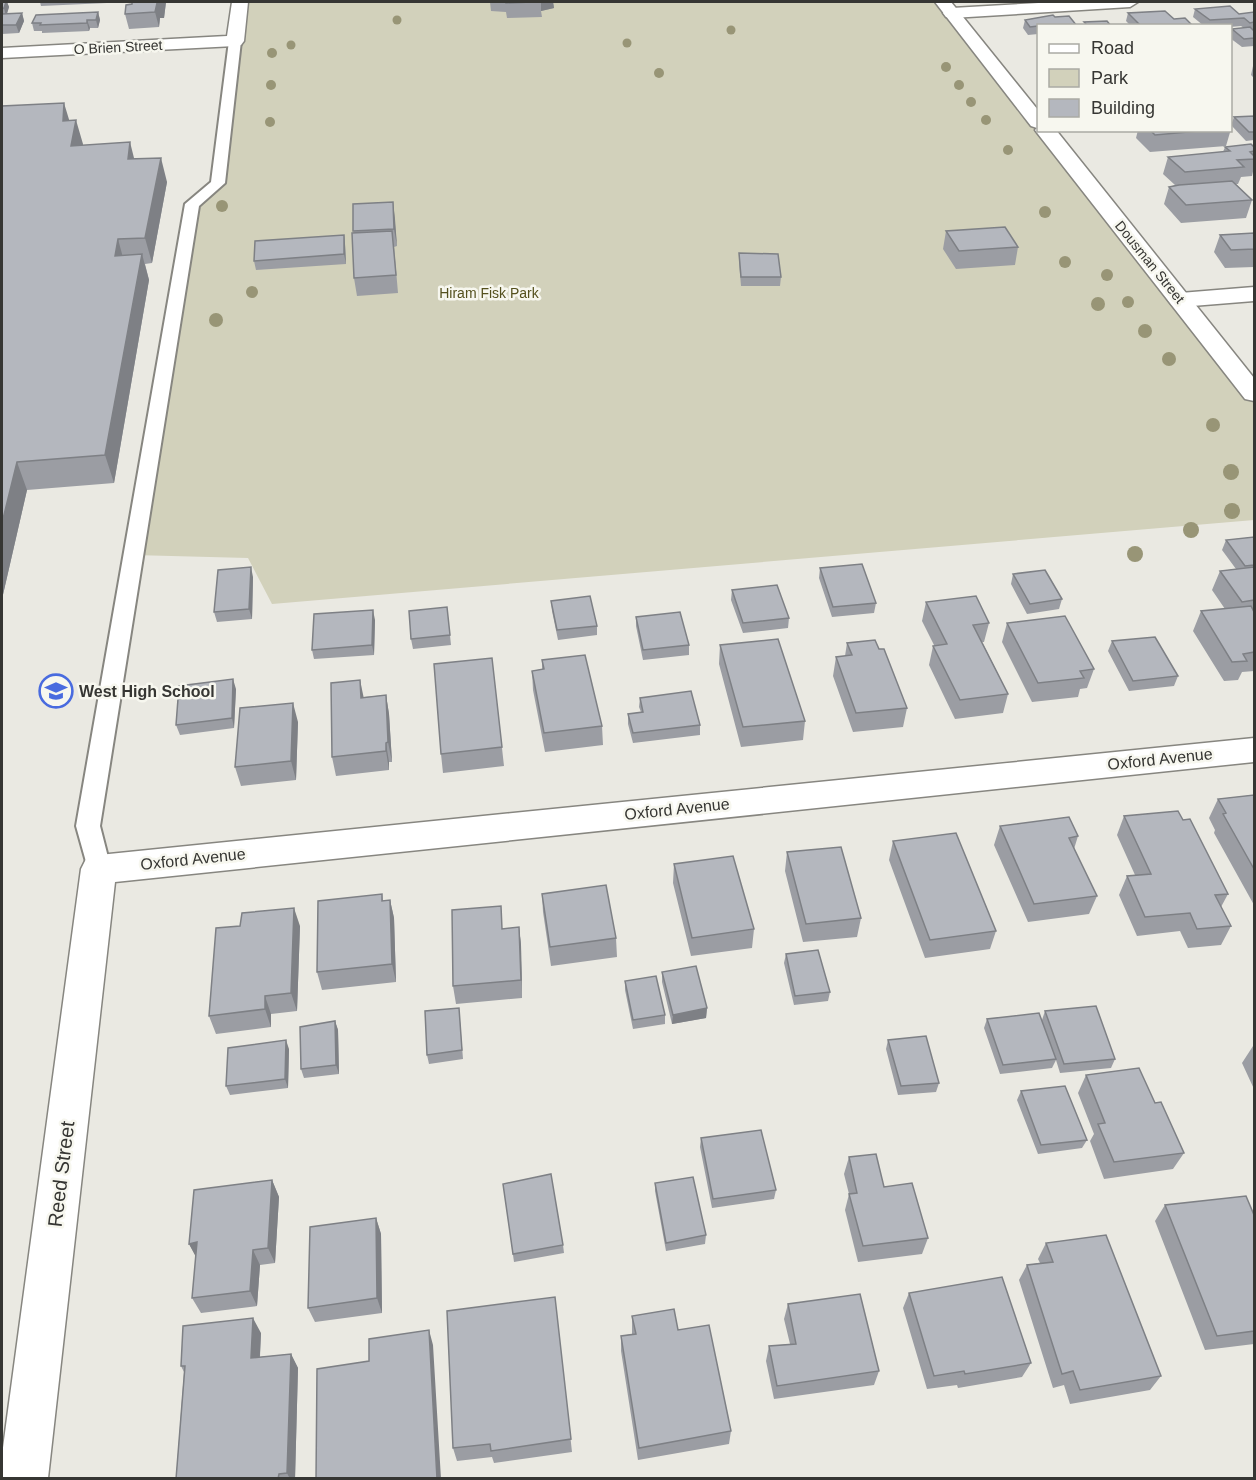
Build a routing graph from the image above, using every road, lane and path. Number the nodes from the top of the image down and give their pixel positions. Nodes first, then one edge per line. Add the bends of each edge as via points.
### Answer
1 (240, 2) edge
2 (1130, 2) edge
3 (947, 7) edge
4 (235, 41) junction
5 (2, 53) edge
6 (1037, 121) edge
7 (1047, 132) edge
8 (1254, 294) edge
9 (1180, 300) junction
10 (1254, 394) edge
11 (1254, 750) edge
12 (99, 869) junction
13 (23, 1479) edge

1 - 4 street
2 - 3 street
3 - 6 street
4 - 5 street, O Brien Street
4 - 12 lane via 218,183 192,204 88,826
7 - 9 street, Dousman Street
8 - 9 street
9 - 10 street, Dousman Street
11 - 12 street, Oxford Avenue
12 - 13 street, Reed Street

